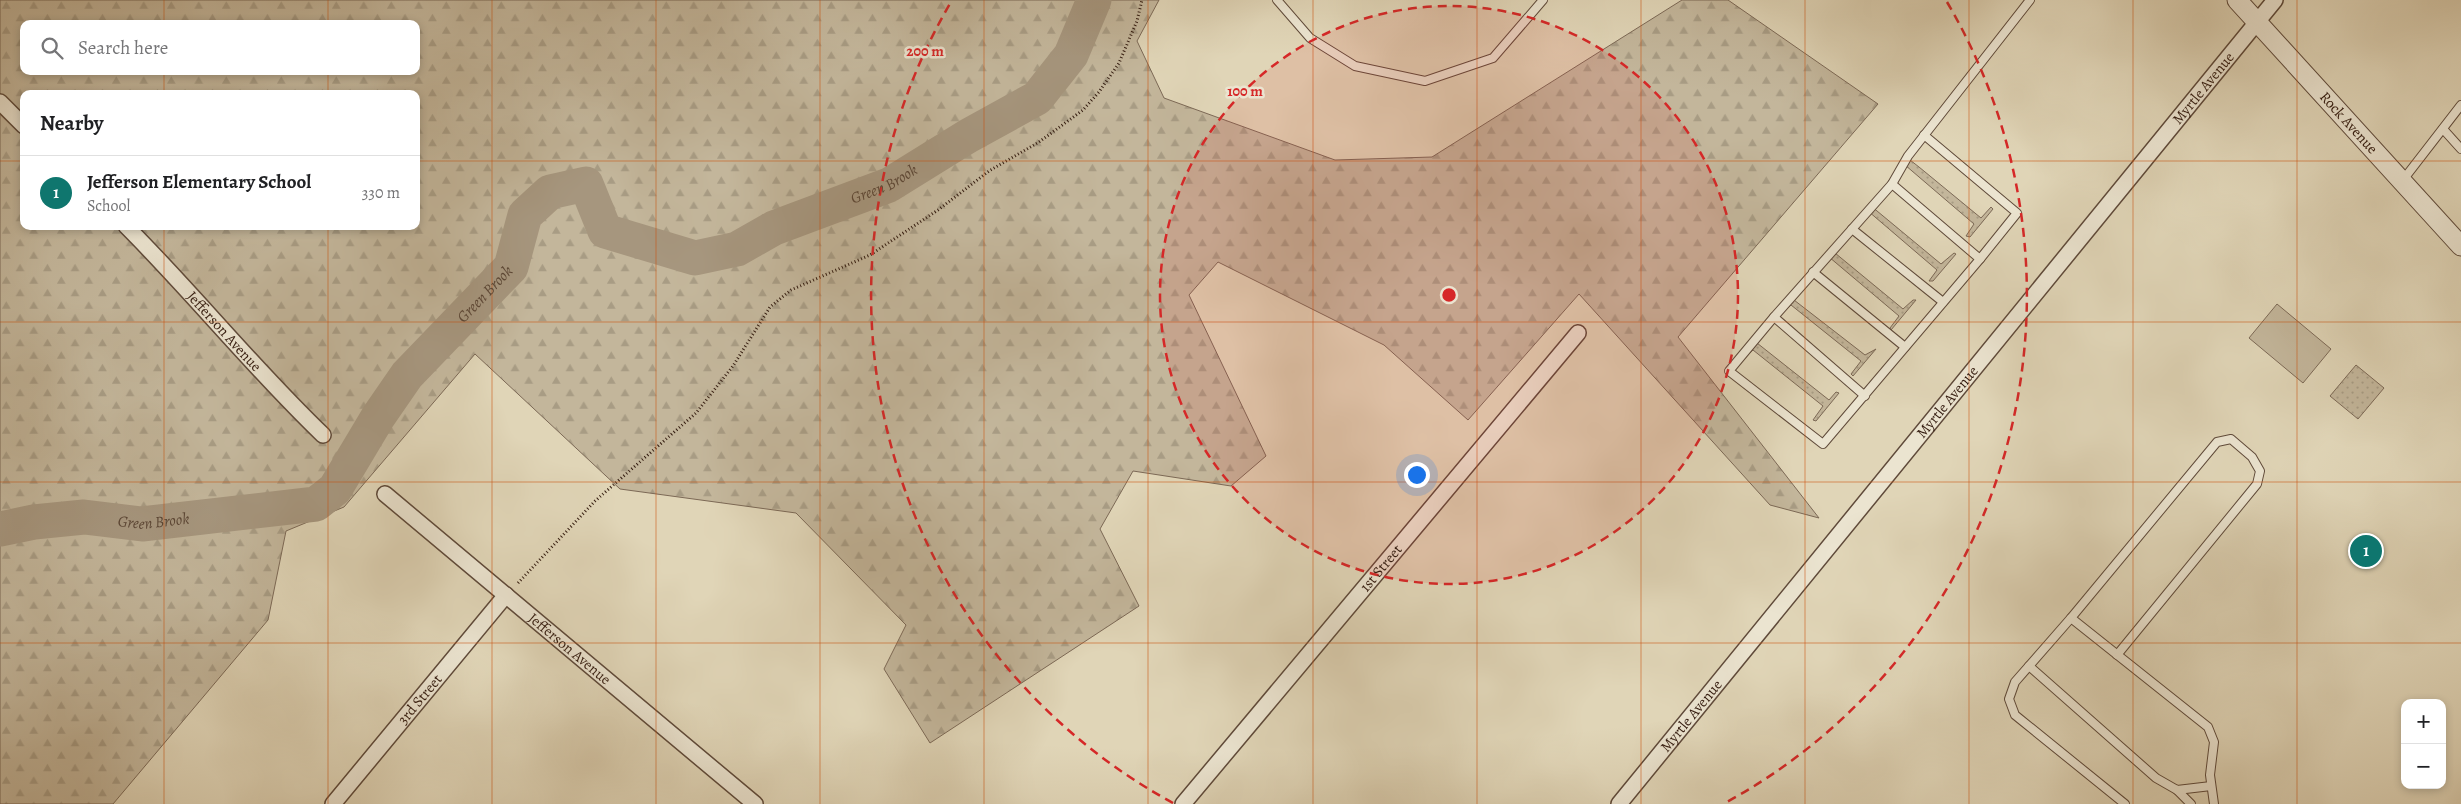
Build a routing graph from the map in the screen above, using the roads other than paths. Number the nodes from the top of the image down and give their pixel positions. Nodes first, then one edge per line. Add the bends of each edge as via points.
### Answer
1 (1277, 0) edge
2 (1543, 0) edge
3 (2030, 0) edge
4 (2237, 0) edge
5 (2275, 0) edge
6 (2256, 23) junction
7 (0, 102) edge
8 (2461, 105) edge
9 (20, 122) edge
10 (2443, 129) junction
11 (1924, 135) junction
12 (2461, 148) edge
13 (2402, 182) junction
14 (1892, 184) junction
15 (1852, 229) junction
16 (130, 230) edge
17 (2461, 246) edge
18 (1980, 259) junction
19 (1813, 272) junction
20 (1943, 302) junction
21 (1774, 317) junction
22 (1578, 333) dead end
23 (1905, 347) junction
24 (1865, 396) junction
25 (323, 436) dead end
26 (386, 494) dead end
27 (506, 595) junction
28 (2071, 618) junction
29 (2117, 655) junction
30 (2029, 666) junction
31 (2211, 786) junction
32 (2177, 790) junction
33 (333, 804) edge
34 (755, 804) edge
35 (1183, 804) edge
36 (1619, 804) edge
37 (2125, 804) edge
38 (2191, 804) edge
39 (2214, 804) edge

1 - 2 lane via 1310,38 1355,66 1425,81 1493,58
3 - 11 lane
4 - 6 street, Rock Avenue
5 - 6 street, Myrtle Avenue
6 - 13 street, Rock Avenue
6 - 36 street, Myrtle Avenue
7 - 9 street
8 - 10 lane
10 - 12 lane
10 - 13 lane
11 - 14 lane
11 - 18 lane via 2017,213
13 - 17 street, Rock Avenue
14 - 15 lane
14 - 18 lane
15 - 19 lane
15 - 20 lane
16 - 25 street, Jefferson Avenue
18 - 20 lane
19 - 21 lane
19 - 23 lane
20 - 23 lane
21 - 24 lane
21 - 24 lane via 1730,371 1823,444
22 - 35 street, 1st Street
23 - 24 lane
26 - 27 street, Jefferson Avenue
27 - 33 street, 3rd Street
27 - 34 street, Jefferson Avenue
28 - 29 lane
28 - 29 lane via 2217,442 2231,439 2252,457 2260,471 2257,484
28 - 30 lane
29 - 31 lane via 2208,727 2214,742
30 - 32 lane via 2156,778
30 - 37 lane via 2015,682 2009,699 2015,715
31 - 32 lane
31 - 39 lane
32 - 38 lane

